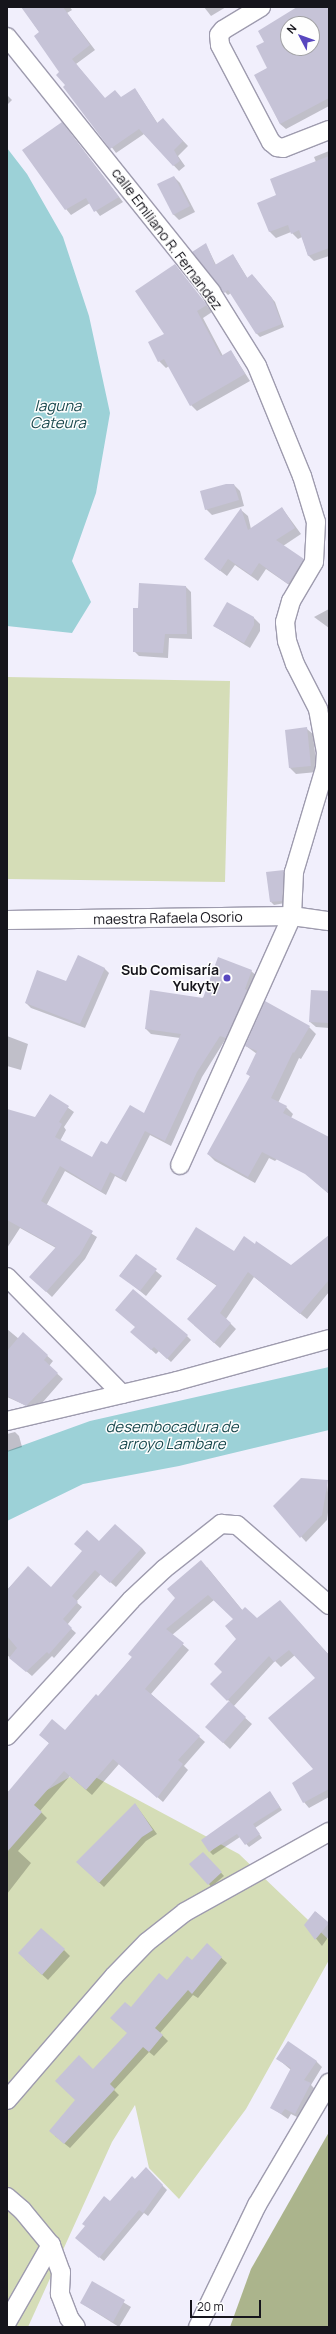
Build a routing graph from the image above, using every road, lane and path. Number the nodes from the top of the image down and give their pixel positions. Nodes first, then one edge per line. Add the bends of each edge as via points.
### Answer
1 (261, 7) edge
2 (7, 37) edge
3 (329, 130) edge
4 (292, 916) junction
5 (7, 920) edge
6 (329, 921) edge
7 (180, 1165) dead end
8 (7, 1277) edge
9 (329, 1339) edge
10 (122, 1394) junction
11 (7, 1421) edge
12 (329, 1605) edge
13 (7, 1736) edge
14 (329, 1832) edge
15 (329, 2083) edge
16 (7, 2100) edge
17 (7, 2197) edge
18 (51, 2244) junction
19 (7, 2322) edge
20 (76, 2327) edge
21 (198, 2327) edge

1 - 3 street via 223,30 219,40 271,142 283,148
2 - 4 street, calle Emiliano R. Fernandez via 211,292 257,366 302,476 316,522 315,556 291,601 285,622 287,641 295,664 318,709 326,752 317,797 294,872
4 - 5 street, maestra Rafaela Osorio
4 - 6 street, maestra Rafaela Osorio
4 - 7 street
8 - 10 street
9 - 10 street
10 - 11 street
12 - 13 street via 237,1525 221,1524 164,1568 131,1600
14 - 16 street via 185,1912 147,1942 114,1976
15 - 21 street via 257,2206
17 - 18 street via 22,2210
18 - 19 street
18 - 20 street via 61,2272 60,2294 69,2318

